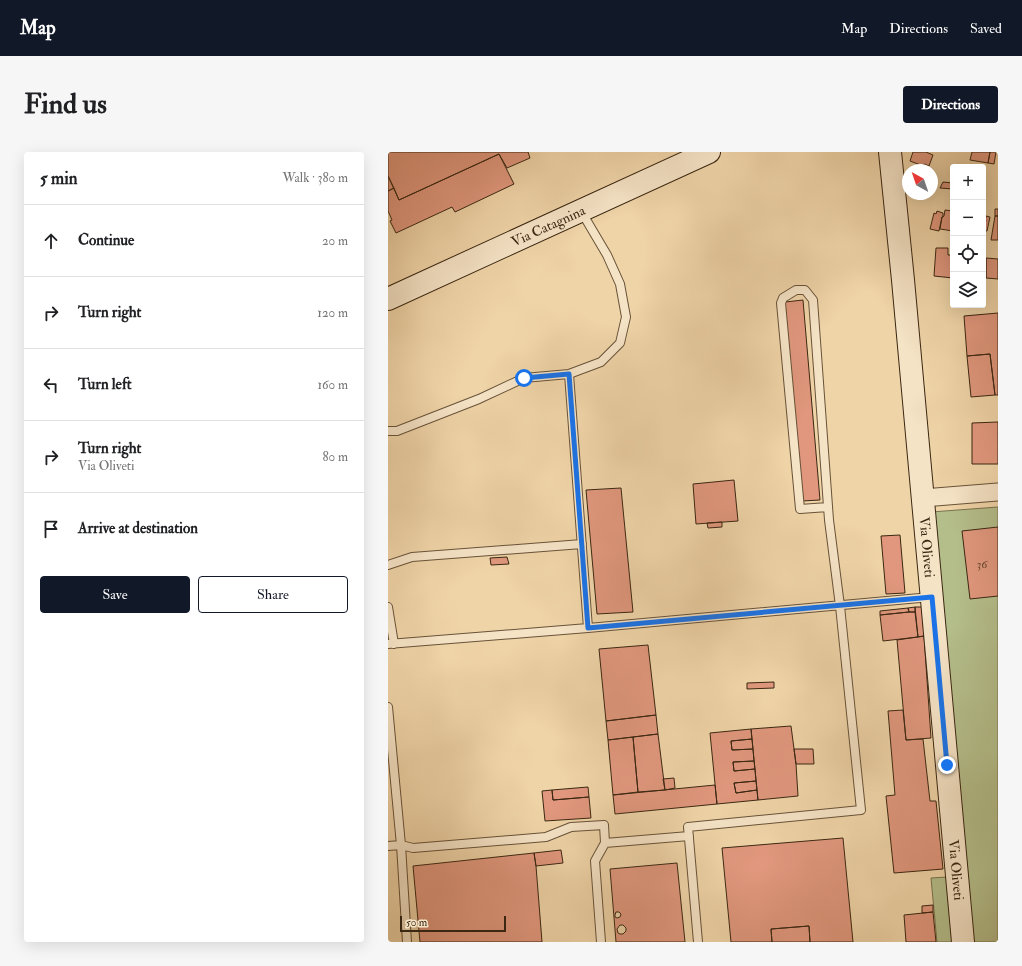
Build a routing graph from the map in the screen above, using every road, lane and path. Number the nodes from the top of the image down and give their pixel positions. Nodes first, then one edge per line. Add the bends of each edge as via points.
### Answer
1 (709, 152) edge
2 (890, 152) edge
3 (580, 211) junction
4 (388, 299) edge
5 (569, 374) junction
6 (388, 431) edge
7 (998, 492) edge
8 (922, 498) junction
9 (828, 507) junction
10 (582, 544) junction
11 (388, 566) edge
12 (932, 597) junction
13 (840, 606) junction
14 (388, 607) edge
15 (588, 628) junction
16 (391, 644) edge
17 (388, 707) edge
18 (689, 836) junction
19 (604, 843) junction
20 (400, 845) junction
21 (388, 846) edge
22 (407, 942) edge
23 (601, 942) edge
24 (698, 942) edge
25 (963, 942) edge

1 - 3 main road, Via Catagnina
2 - 8 main road, Via Oliveti
3 - 4 main road, Via Catagnina
3 - 5 lane via 607,255 620,284 626,317 620,343 601,362
5 - 6 lane via 524,378 464,405 397,431
5 - 10 lane
7 - 8 street
8 - 12 main road, Via Oliveti
9 - 9 lane via 814,300 805,290 796,290 782,298 781,303 800,509
9 - 13 lane
10 - 11 lane via 412,557
10 - 15 lane
12 - 13 lane
12 - 25 main road, Via Oliveti
13 - 15 lane
13 - 18 lane via 861,810 688,827
14 - 16 lane
15 - 16 lane
17 - 20 lane
18 - 19 lane
18 - 24 lane
19 - 20 lane via 604,825 571,827 546,837 413,848
19 - 23 lane via 595,861
20 - 21 lane
20 - 22 lane

